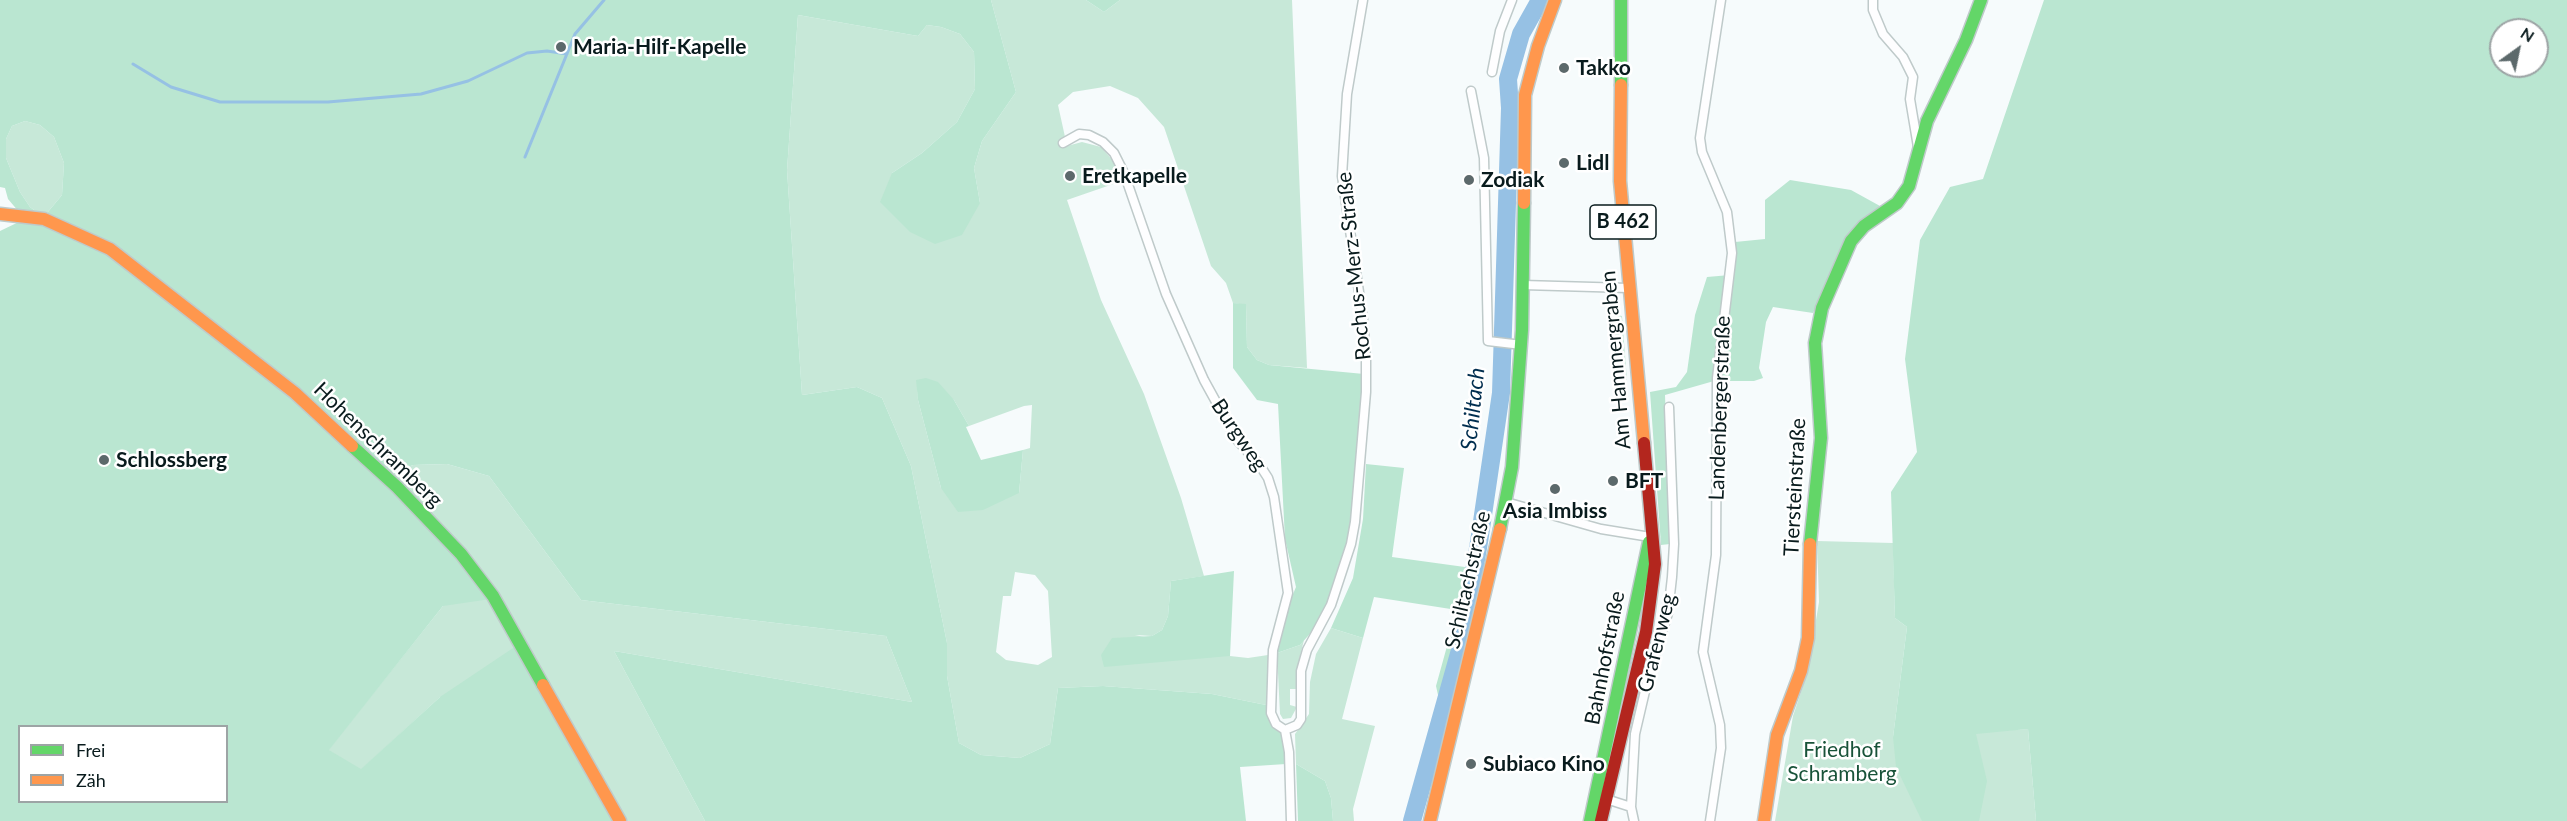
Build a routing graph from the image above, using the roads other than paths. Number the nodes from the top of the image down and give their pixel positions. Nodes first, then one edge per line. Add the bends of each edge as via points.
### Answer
1 (1363, 0) edge
2 (1512, 0) edge
3 (1555, 0) edge
4 (1622, 0) edge
5 (1720, 0) edge
6 (1873, 0) edge
7 (1981, 0) edge
8 (1492, 72) dead end
9 (1471, 91) dead end
10 (1063, 143) dead end
11 (1918, 147) junction
12 (0, 208) edge
13 (0, 214) edge
14 (1523, 285) junction
15 (1628, 288) junction
16 (1517, 344) junction
17 (1669, 407) dead end
18 (1506, 502) junction
19 (1650, 537) junction
20 (1285, 730) junction
21 (1601, 797) junction
22 (1632, 807) junction
23 (620, 821) edge
24 (1291, 821) edge
25 (1430, 821) edge
26 (1590, 821) edge
27 (1601, 821) edge
28 (1634, 821) edge
29 (1710, 821) edge
30 (1764, 821) edge

1 - 20 street, Rochus-Merz-Straße via 1347,94 1342,165 1366,359 1355,522 1331,606 1304,660 1301,718 1297,725
2 - 8 street via 1500,31
3 - 14 street, Schiltachstraße via 1525,94
4 - 15 street, Am Hammergraben / B 462 via 1620,181
5 - 29 street, Landenbergerstraße via 1700,138 1727,212 1732,252 1717,378 1716,555 1703,652 1720,726 1721,748
6 - 11 street, Tiersteinstraße via 1883,34 1903,57 1913,77 1910,99
7 - 11 street, Tiersteinstraße
9 - 16 street via 1484,158 1488,341
10 - 20 street, Burgweg via 1079,134 1089,135 1114,153 1193,356 1224,420 1268,478 1288,593 1273,650 1272,712 1276,724
11 - 30 street, Tiersteinstraße via 1910,186 1897,203 1864,226 1851,241 1821,308 1815,344 1821,438 1811,521 1808,638 1801,671 1777,735
12 - 13 street
13 - 23 street, Hohenschramberg via 44,219 110,249 295,393 397,487 461,554 493,596
14 - 15 street
14 - 16 street, Schiltachstraße
15 - 19 street, Am Hammergraben / B 462
16 - 18 street, Schiltachstraße via 1515,440
17 - 22 street, Grafenweg via 1672,577 1668,613 1648,674 1635,734
18 - 19 street via 1601,529
18 - 25 street, Schiltachstraße
19 - 21 street, Bahnhofstraße / B 462
20 - 24 street, Burgweg
21 - 22 street
21 - 26 street, Bahnhofstraße / B 462
21 - 27 street, Bahnhofstraße / B 462
22 - 28 street, Grafenweg

